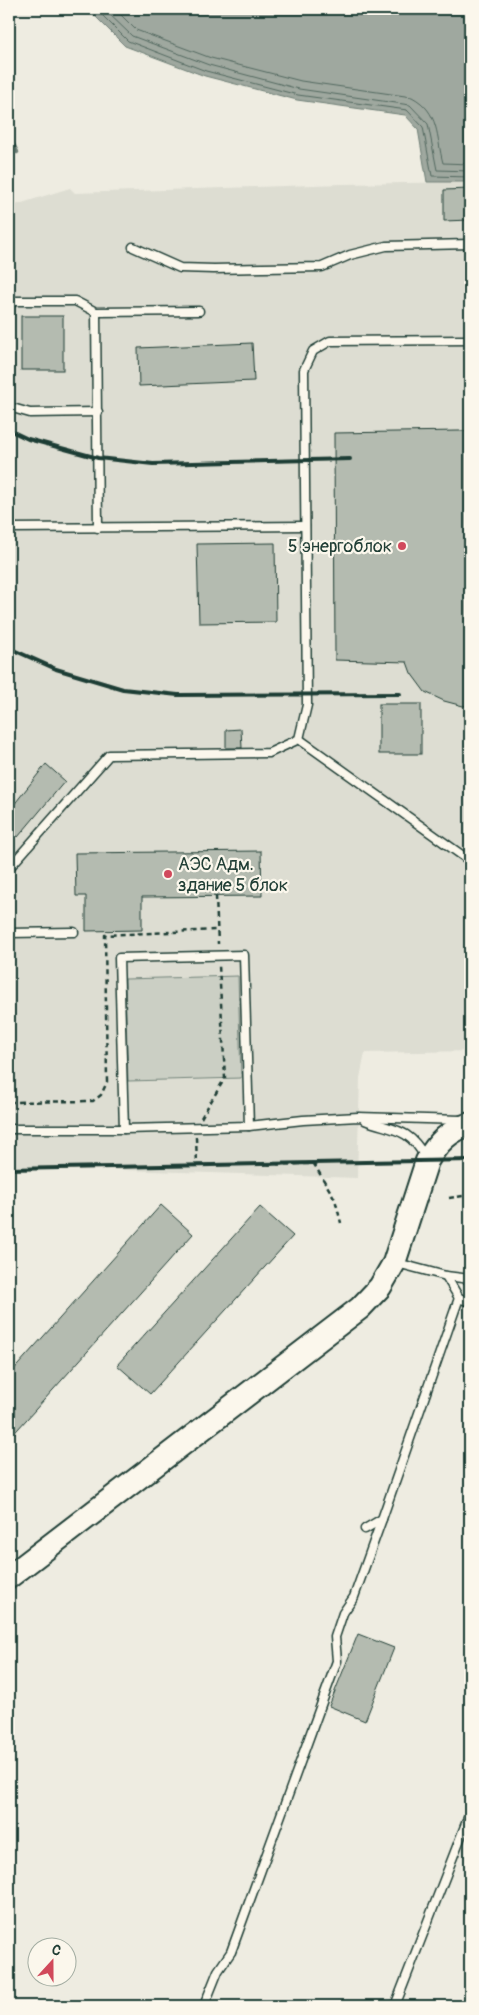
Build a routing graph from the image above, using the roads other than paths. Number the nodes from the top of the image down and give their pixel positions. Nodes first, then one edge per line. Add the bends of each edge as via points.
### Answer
1 (470, 244) edge
2 (133, 247) dead end
3 (9, 305) edge
4 (199, 311) dead end
5 (96, 312) junction
6 (470, 340) edge
7 (9, 407) edge
8 (98, 412) junction
9 (306, 526) junction
10 (9, 528) edge
11 (98, 528) junction
12 (299, 739) junction
13 (470, 861) edge
14 (9, 868) edge
15 (74, 932) dead end
16 (9, 933) edge
17 (358, 1118) junction
18 (470, 1122) edge
19 (248, 1126) junction
20 (9, 1129) edge
21 (124, 1129) junction
22 (427, 1161) junction
23 (394, 1263) junction
24 (446, 1276) junction
25 (470, 1279) edge
26 (460, 1298) junction
27 (470, 1302) edge
28 (382, 1519) junction
29 (365, 1529) dead end
30 (9, 1577) edge
31 (470, 1812) edge
32 (204, 2006) edge
33 (395, 2006) edge

1 - 2 lane via 386,246 350,254 322,267 214,269 180,268
3 - 5 lane via 15,301 75,301
4 - 5 lane
5 - 8 lane
6 - 9 lane via 330,341 313,351 304,370
7 - 8 lane via 30,413
8 - 11 lane
9 - 11 lane
9 - 12 lane via 307,705
10 - 11 lane
12 - 13 lane
12 - 14 lane via 269,754 109,755
15 - 16 lane
17 - 18 lane
17 - 19 lane
17 - 22 lane via 410,1136
18 - 22 main road via 441,1140
19 - 21 lane
19 - 21 lane via 244,955 119,958
20 - 21 lane
22 - 23 main road
23 - 24 lane
23 - 30 main road via 380,1287 360,1308
24 - 25 lane
24 - 26 lane
26 - 27 lane
26 - 28 lane
28 - 29 lane
28 - 32 lane via 358,1588 343,1613 335,1637 337,1661 231,1952 218,1970
31 - 33 lane

